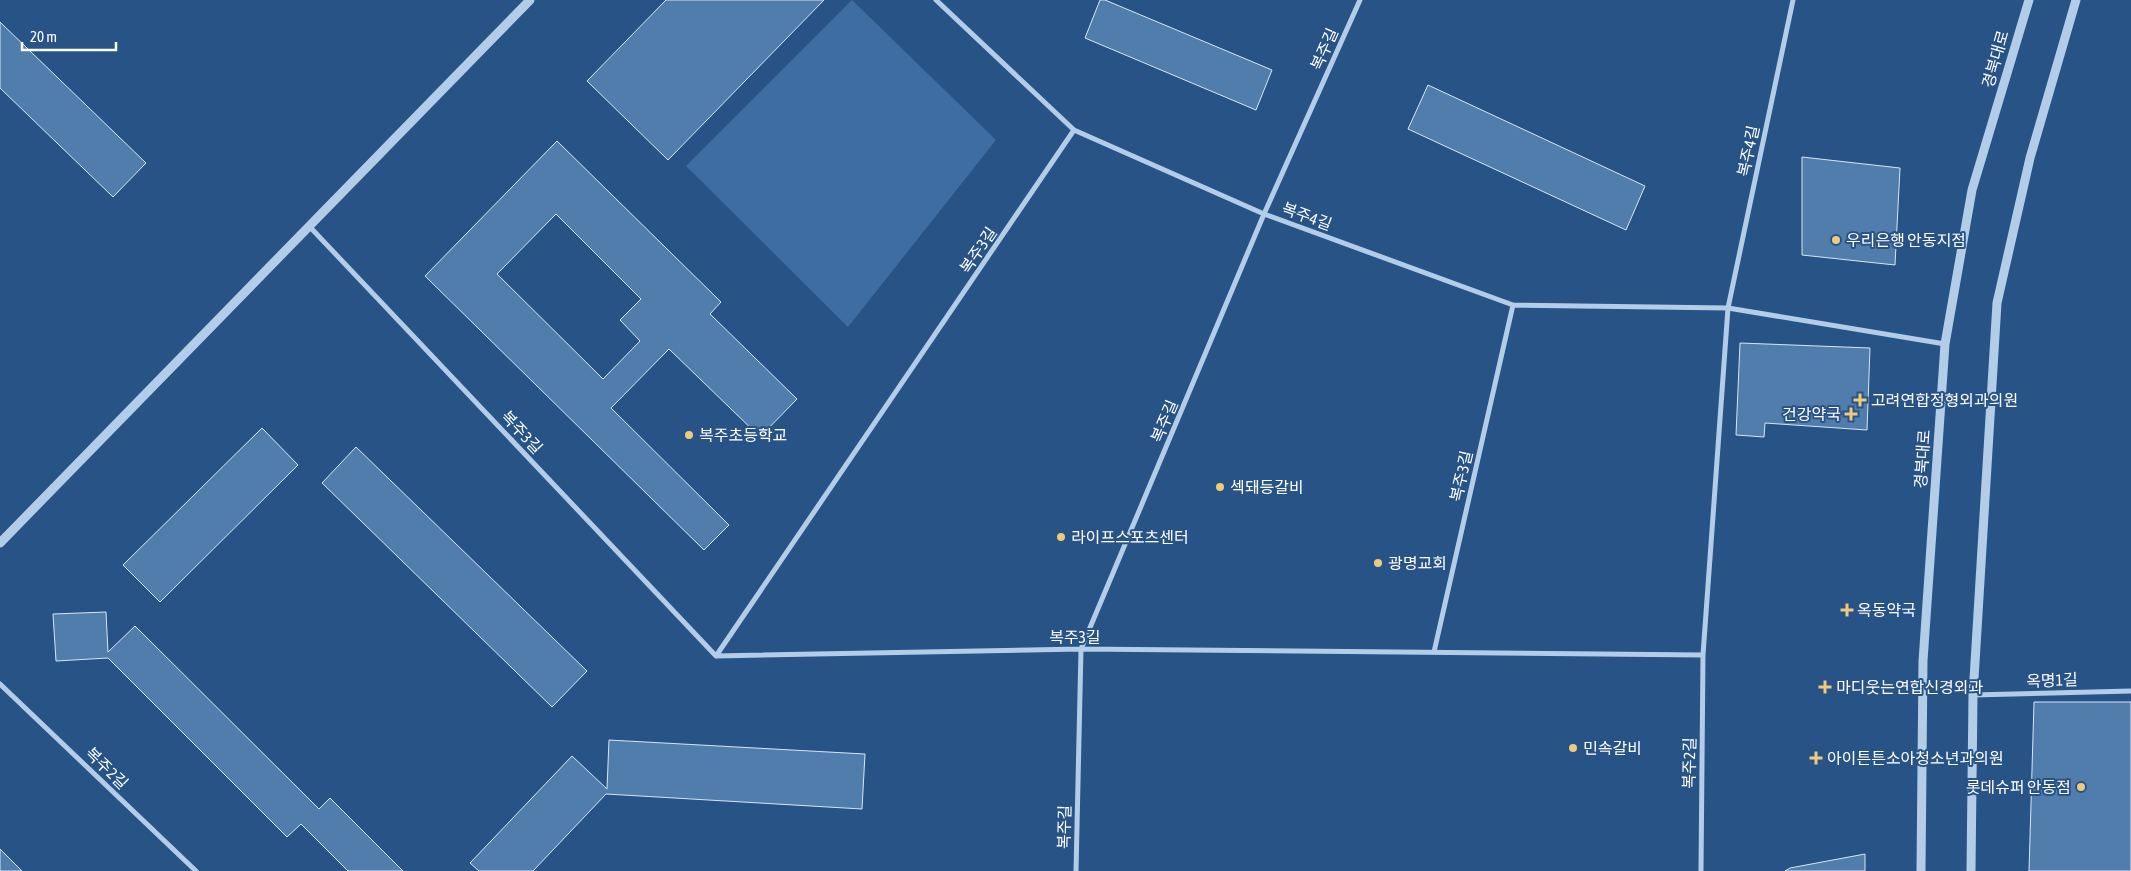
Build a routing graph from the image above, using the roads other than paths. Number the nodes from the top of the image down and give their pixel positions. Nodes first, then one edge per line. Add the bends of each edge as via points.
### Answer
1 (530, 0) edge
2 (936, 0) edge
3 (1360, 0) edge
4 (1793, 0) edge
5 (2029, 0) edge
6 (2076, 0) edge
7 (1074, 130) junction
8 (1264, 214) junction
9 (309, 226) junction
10 (1513, 305) junction
11 (1728, 308) junction
12 (1945, 344) junction
13 (0, 543) edge
14 (1081, 649) junction
15 (1434, 652) junction
16 (1703, 655) junction
17 (716, 656) junction
18 (0, 684) edge
19 (2131, 691) edge
20 (1973, 695) junction
21 (196, 871) edge
22 (1076, 871) edge
23 (1701, 871) edge
24 (1921, 871) edge
25 (1971, 871) edge

1 - 9 street
2 - 7 street, 복주4길
3 - 8 street, 복주길
4 - 11 street, 복주4길
5 - 12 street, 경북대로 via 1972,190
6 - 20 street via 2030,158 1997,303
7 - 8 street, 복주4길
7 - 17 street, 복주3길
8 - 10 street, 복주4길
8 - 14 street, 복주길
9 - 13 street
9 - 17 street, 복주3길
10 - 11 street, 복주4길
10 - 15 street, 복주3길
11 - 12 street, 복주4길
11 - 16 street, 복주2길
12 - 24 street, 경북대로 via 1923,661
14 - 15 street, 복주3길
14 - 17 street, 복주3길
14 - 22 street, 복주길
15 - 16 street, 복주3길
16 - 23 street, 복주2길
18 - 21 street, 복주2길
19 - 20 street, 옥명1길
20 - 25 street

